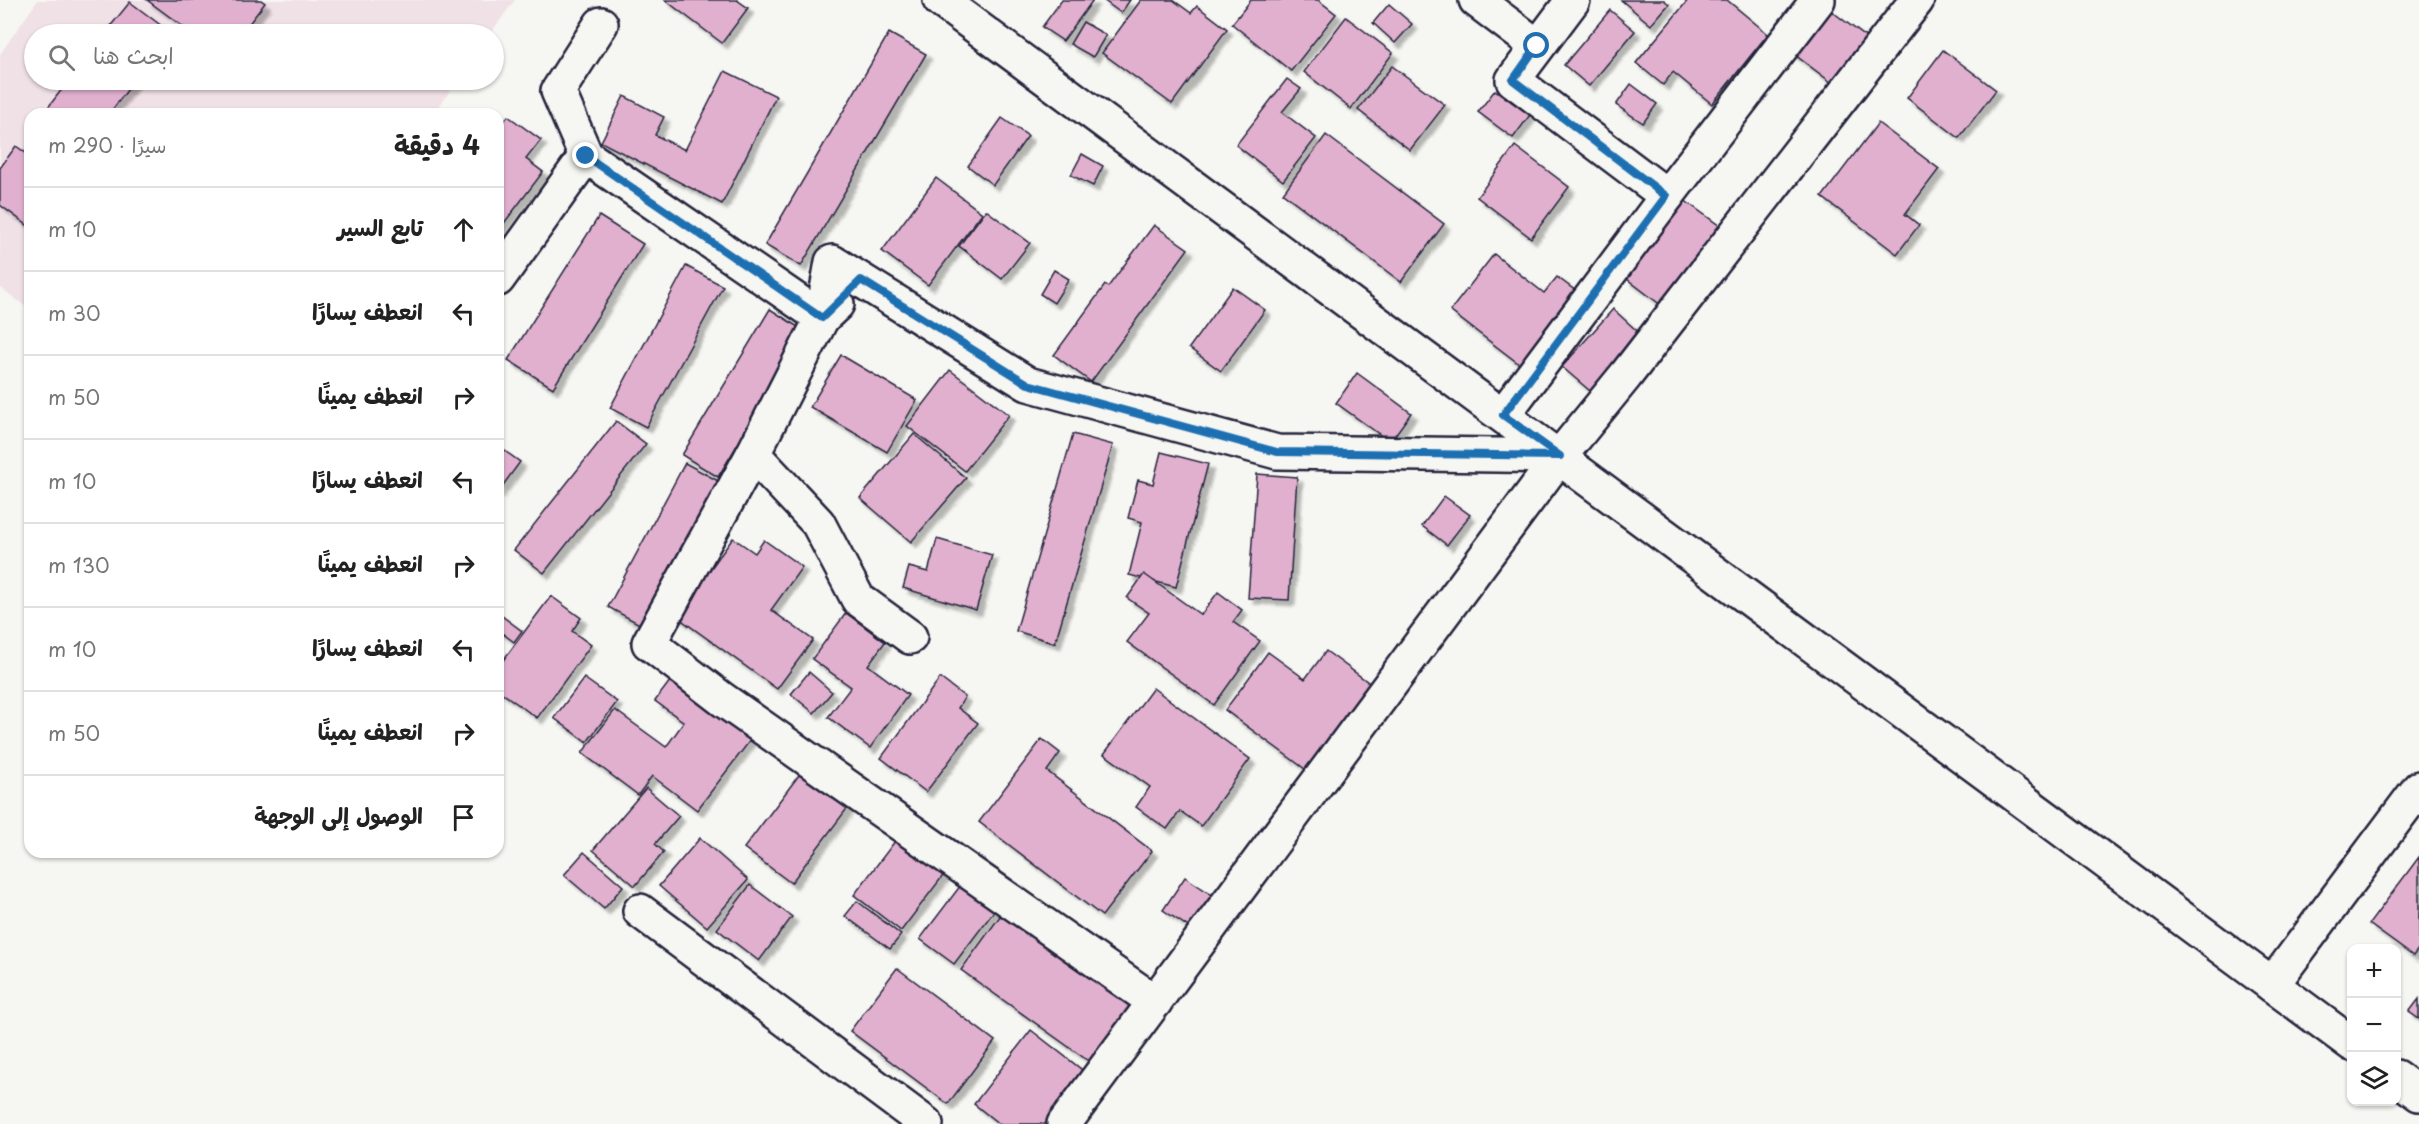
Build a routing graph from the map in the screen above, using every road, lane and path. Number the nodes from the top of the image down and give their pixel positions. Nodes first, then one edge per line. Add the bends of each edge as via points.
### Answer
1 (940, 0) edge
2 (1476, 0) edge
3 (1573, 0) edge
4 (1818, 0) edge
5 (1917, 0) edge
6 (601, 24) dead end
7 (1537, 46) junction
8 (586, 156) junction
9 (1666, 196) junction
10 (504, 271) edge
11 (822, 318) junction
12 (1503, 415) junction
13 (753, 454) junction
14 (1560, 456) junction
15 (910, 637) dead end
16 (2419, 788) edge
17 (640, 911) dead end
18 (2272, 985) junction
19 (1155, 1002) junction
20 (2347, 1040) edge
21 (2401, 1080) edge
22 (2419, 1094) edge
23 (926, 1124) edge
24 (1064, 1124) edge

1 - 12 street
2 - 7 street
3 - 7 street
4 - 9 street
5 - 14 street
6 - 8 street via 558,91
7 - 9 street via 1513,80
8 - 10 street
8 - 11 street
9 - 12 street
11 - 13 street
11 - 14 street via 832,262 1028,384 1277,452
12 - 14 street
13 - 15 street via 818,523 858,599
13 - 19 street via 649,643 722,699
14 - 18 street
14 - 19 street
16 - 18 street
17 - 23 street
18 - 20 street
19 - 24 street
21 - 22 street

